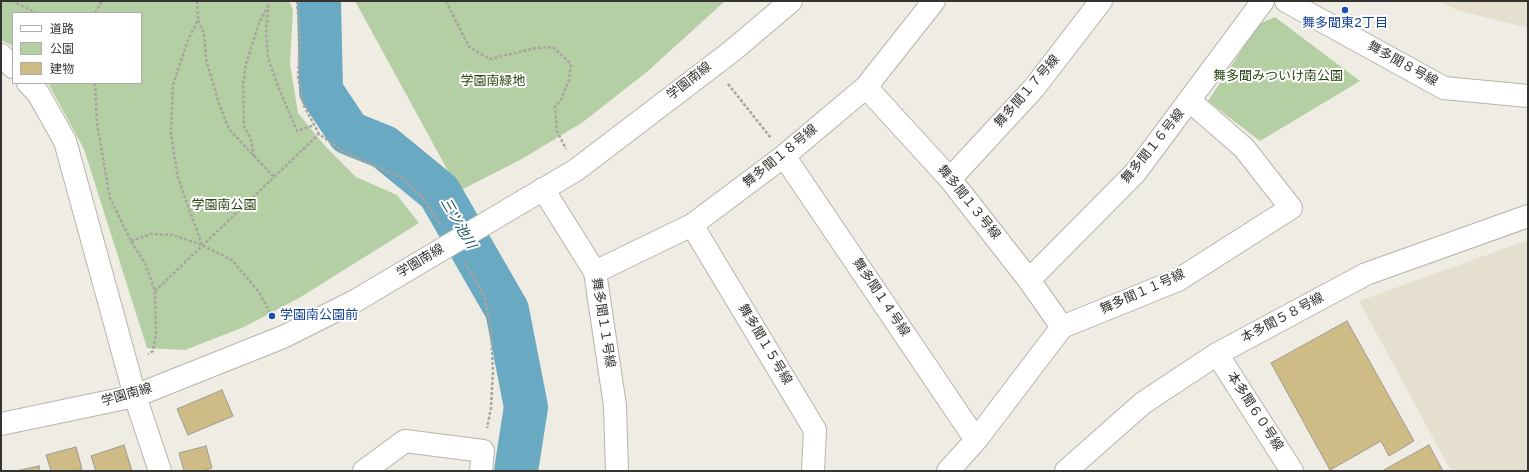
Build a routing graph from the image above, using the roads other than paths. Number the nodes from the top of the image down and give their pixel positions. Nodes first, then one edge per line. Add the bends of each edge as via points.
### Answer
1 (791, 1) edge
2 (934, 1) edge
3 (1101, 1) edge
4 (1263, 1) edge
5 (1286, 1) edge
6 (1, 55) edge
7 (12, 66) edge
8 (29, 84) edge
9 (866, 87) junction
10 (1528, 96) edge
11 (1190, 101) junction
12 (784, 156) junction
13 (950, 179) junction
14 (534, 195) junction
15 (1528, 216) edge
16 (692, 226) junction
17 (595, 272) junction
18 (1029, 280) junction
19 (1062, 327) junction
20 (1216, 354) junction
21 (135, 396) junction
22 (1, 424) edge
23 (976, 440) junction
24 (482, 461) edge
25 (160, 471) edge
26 (364, 471) edge
27 (617, 471) edge
28 (813, 471) edge
29 (948, 471) edge
30 (1066, 471) edge
31 (1292, 471) edge

1 - 14 street, 学園南線 via 576,170
2 - 9 street, 舞多聞１８号線
3 - 13 street, 舞多聞１７号線 via 1034,88
4 - 11 street, 舞多聞１６号線
5 - 10 street, 舞多聞８号線 via 1444,88
6 - 7 street
8 - 21 street via 38,93 65,141
9 - 12 street, 舞多聞１８号線
9 - 13 street, 舞多聞１３号線
11 - 18 street, 舞多聞１６号線 via 1135,173
11 - 19 street, 舞多聞１１号線 via 1244,148 1291,208 1178,280
12 - 16 street, 舞多聞１８号線
12 - 23 street, 舞多聞１４号線
13 - 18 street, 舞多聞１３号線
14 - 17 street, 舞多聞１１号線
14 - 21 street, 学園南線, bridge via 355,301 283,337
15 - 20 street, 本多聞５８号線 via 1366,274
16 - 17 street, 舞多聞１８号線
16 - 28 street, 舞多聞１５号線 via 815,430
17 - 27 street, 舞多聞１１号線 via 615,406
18 - 19 street, 舞多聞１３号線
19 - 23 street
20 - 30 street, 本多聞５８号線 via 1143,403
20 - 31 street, 本多聞６０号線
21 - 22 street, 学園南線
21 - 25 street
23 - 29 street
24 - 26 street via 405,441

